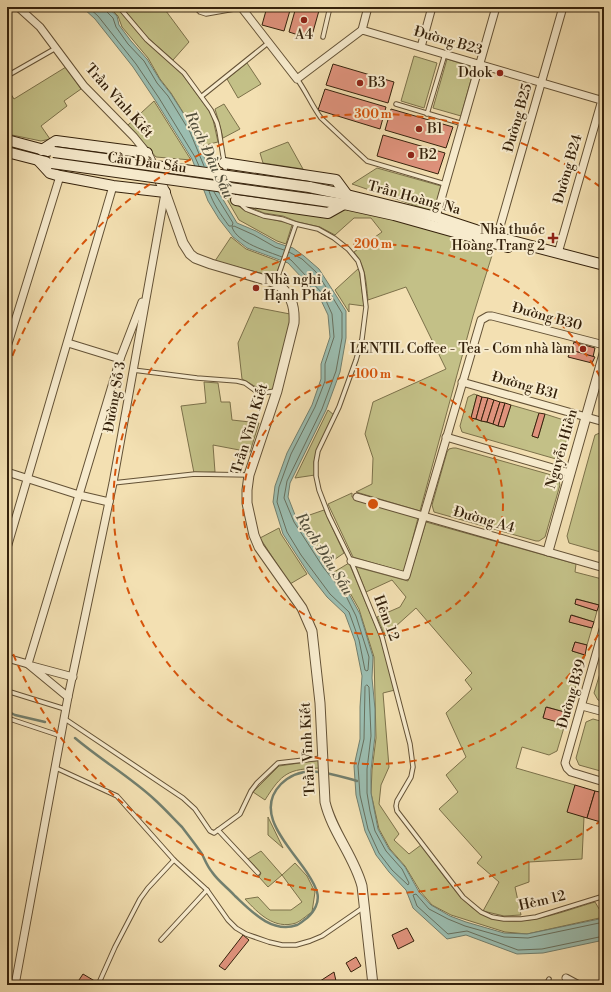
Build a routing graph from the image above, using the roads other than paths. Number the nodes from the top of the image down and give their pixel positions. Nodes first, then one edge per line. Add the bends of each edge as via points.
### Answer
1 (18, 7) edge
2 (119, 7) edge
3 (195, 7) edge
4 (240, 7) edge
5 (330, 7) edge
6 (368, 7) edge
7 (432, 7) edge
8 (496, 7) edge
9 (563, 7) edge
10 (362, 30) junction
11 (323, 37) dead end
12 (268, 42) junction
13 (421, 47) junction
14 (56, 48) junction
15 (445, 54) junction
16 (480, 64) junction
17 (7, 76) edge
18 (297, 79) junction
19 (541, 83) junction
20 (202, 96) junction
21 (603, 98) edge
22 (396, 104) dead end
23 (427, 114) junction
24 (463, 124) junction
25 (7, 140) edge
26 (42, 150) junction
27 (7, 152) edge
28 (147, 153) junction
29 (39, 161) junction
30 (224, 163) junction
31 (60, 176) junction
32 (445, 184) junction
33 (114, 186) junction
34 (309, 187) joint
35 (165, 192) junction
36 (310, 199) joint
37 (346, 199) junction
38 (236, 200) junction
39 (436, 217) junction
40 (296, 224) junction
41 (498, 237) junction
42 (558, 253) junction
43 (604, 265) edge
44 (604, 272) edge
45 (276, 283) junction
46 (148, 286) junction
47 (68, 343) junction
48 (604, 345) edge
49 (7, 347) edge
50 (604, 354) edge
51 (120, 359) junction
52 (133, 370) junction
53 (462, 382) junction
54 (277, 391) junction
55 (586, 417) junction
56 (604, 422) edge
57 (446, 438) junction
58 (7, 472) edge
59 (570, 473) junction
60 (248, 475) junction
61 (28, 479) junction
62 (113, 483) junction
63 (80, 495) junction
64 (357, 497) dead end
65 (109, 502) junction
66 (423, 516) junction
67 (7, 548) edge
68 (548, 551) junction
69 (351, 561) junction
70 (604, 568) edge
71 (604, 626) edge
72 (602, 640) edge
73 (7, 658) edge
74 (28, 664) junction
75 (73, 677) junction
76 (7, 691) edge
77 (68, 697) junction
78 (582, 706) junction
79 (66, 710) junction
80 (604, 712) edge
81 (7, 718) edge
82 (65, 719) junction
83 (62, 736) junction
84 (324, 762) junction
85 (56, 768) junction
86 (604, 782) edge
87 (218, 830) junction
88 (174, 860) junction
89 (258, 873) dead end
90 (207, 890) junction
91 (604, 896) edge
92 (365, 907) junction
93 (161, 940) dead end
94 (566, 978) dead end
95 (548, 979) dead end
96 (15, 985) edge
97 (98, 985) edge
98 (373, 985) edge
99 (546, 985) edge
100 (579, 985) edge

1 - 14 street, Trần Vĩnh Kiết via 40,27
2 - 20 lane via 147,40 184,73
3 - 4 lane via 206,14
4 - 12 street
5 - 11 lane
6 - 10 street
7 - 13 street
8 - 16 street
9 - 19 street, Đường B25
10 - 13 street, Đường B23
10 - 18 street
12 - 18 street
12 - 20 lane
13 - 15 street, Đường B23
14 - 17 lane
14 - 28 street, Trần Vĩnh Kiết via 90,93
15 - 16 street, Đường B23
15 - 23 lane
16 - 19 street, Đường B23
16 - 24 street
18 - 32 lane via 321,118 367,161
19 - 21 street, Đường B23
19 - 41 street, Đường B25
20 - 30 lane via 217,123
21 - 42 street, Đường B24
22 - 23 lane
23 - 24 lane
24 - 32 street
25 - 26 main road
26 - 28 main road via 56,141
26 - 34 main road, Cầu Đầu Sấu, bridge
27 - 29 main road
28 - 35 street, Trần Vĩnh Kiết
29 - 31 main road via 50,173
29 - 36 main road, Cầu Đầu Sấu, bridge
30 - 37 main road via 336,180
30 - 38 lane via 229,187
31 - 33 main road
31 - 49 street
32 - 39 street
33 - 35 main road
33 - 47 street
34 - 37 main road, Trần Hoàng Na
35 - 45 street, Trần Vĩnh Kiết via 183,243 190,254 211,264
35 - 46 street, Đường Số 3
36 - 37 main road, Trần Hoàng Na
37 - 38 main road via 328,213
37 - 39 main road, Trần Hoàng Na
37 - 44 main road, Trần Hoàng Na via 394,215
38 - 40 lane, Hẻm 12 via 246,209
39 - 41 main road, Trần Hoàng Na
40 - 45 lane
40 - 69 lane, Hẻm 12 via 318,229 334,238 358,261 362,273 366,307 362,339 339,407 318,451 316,462 316,476 325,506
41 - 42 main road, Trần Hoàng Na
42 - 43 main road, Trần Hoàng Na
45 - 54 street, Trần Vĩnh Kiết via 289,296 295,313
46 - 51 street
46 - 52 street, Đường Số 3
47 - 51 street
47 - 61 street
48 - 53 street, Đường B30 via 492,316 484,318 479,323
50 - 55 street, Nguyễn Hiền
51 - 63 street
52 - 54 lane via 237,381 261,393
52 - 62 street, Đường Số 3
53 - 55 street, Đường B31
53 - 57 street
54 - 60 street, Trần Vĩnh Kiết
55 - 56 street, Đường B31
55 - 59 street, Nguyễn Hiền
57 - 59 street
57 - 66 street
58 - 61 street
59 - 68 street, Nguyễn Hiền
60 - 62 lane via 195,474
60 - 84 street, Trần Vĩnh Kiết via 247,503 254,535 259,547 302,608 312,631
61 - 63 street
61 - 67 street
62 - 65 street, Đường Số 3
63 - 65 street
63 - 74 street
64 - 66 street, Đường A4
65 - 75 street, Đường Số 3
66 - 68 street, Đường A4
66 - 69 street via 406,576
68 - 70 street, Đường A4
69 - 91 lane, Hẻm 12 via 384,641 412,751 413,767 397,801 398,811 463,897 481,912 492,917 536,917
71 - 72 street, Đường B39
72 - 78 street, Đường B39
73 - 74 street
74 - 75 street
74 - 77 street
75 - 77 street, Đường Số 3
76 - 79 lane
77 - 79 street, Đường Số 3
78 - 80 street
78 - 86 street, Đường B39 via 565,763 571,772
79 - 82 street, Đường Số 3
81 - 83 lane
82 - 83 street, Đường Số 3
82 - 87 lane via 183,798 195,809 210,831 214,833
83 - 85 street, Đường Số 3
84 - 87 lane via 278,764 257,783 240,814
84 - 92 street, Trần Vĩnh Kiết via 327,811 358,873
85 - 88 lane via 117,796
85 - 96 street, Đường Số 3
87 - 89 lane
88 - 90 lane
88 - 97 lane via 140,899
90 - 92 lane via 236,928 282,945 310,941 322,936
90 - 93 lane
92 - 98 street, Trần Vĩnh Kiết
94 - 100 street
95 - 99 lane

